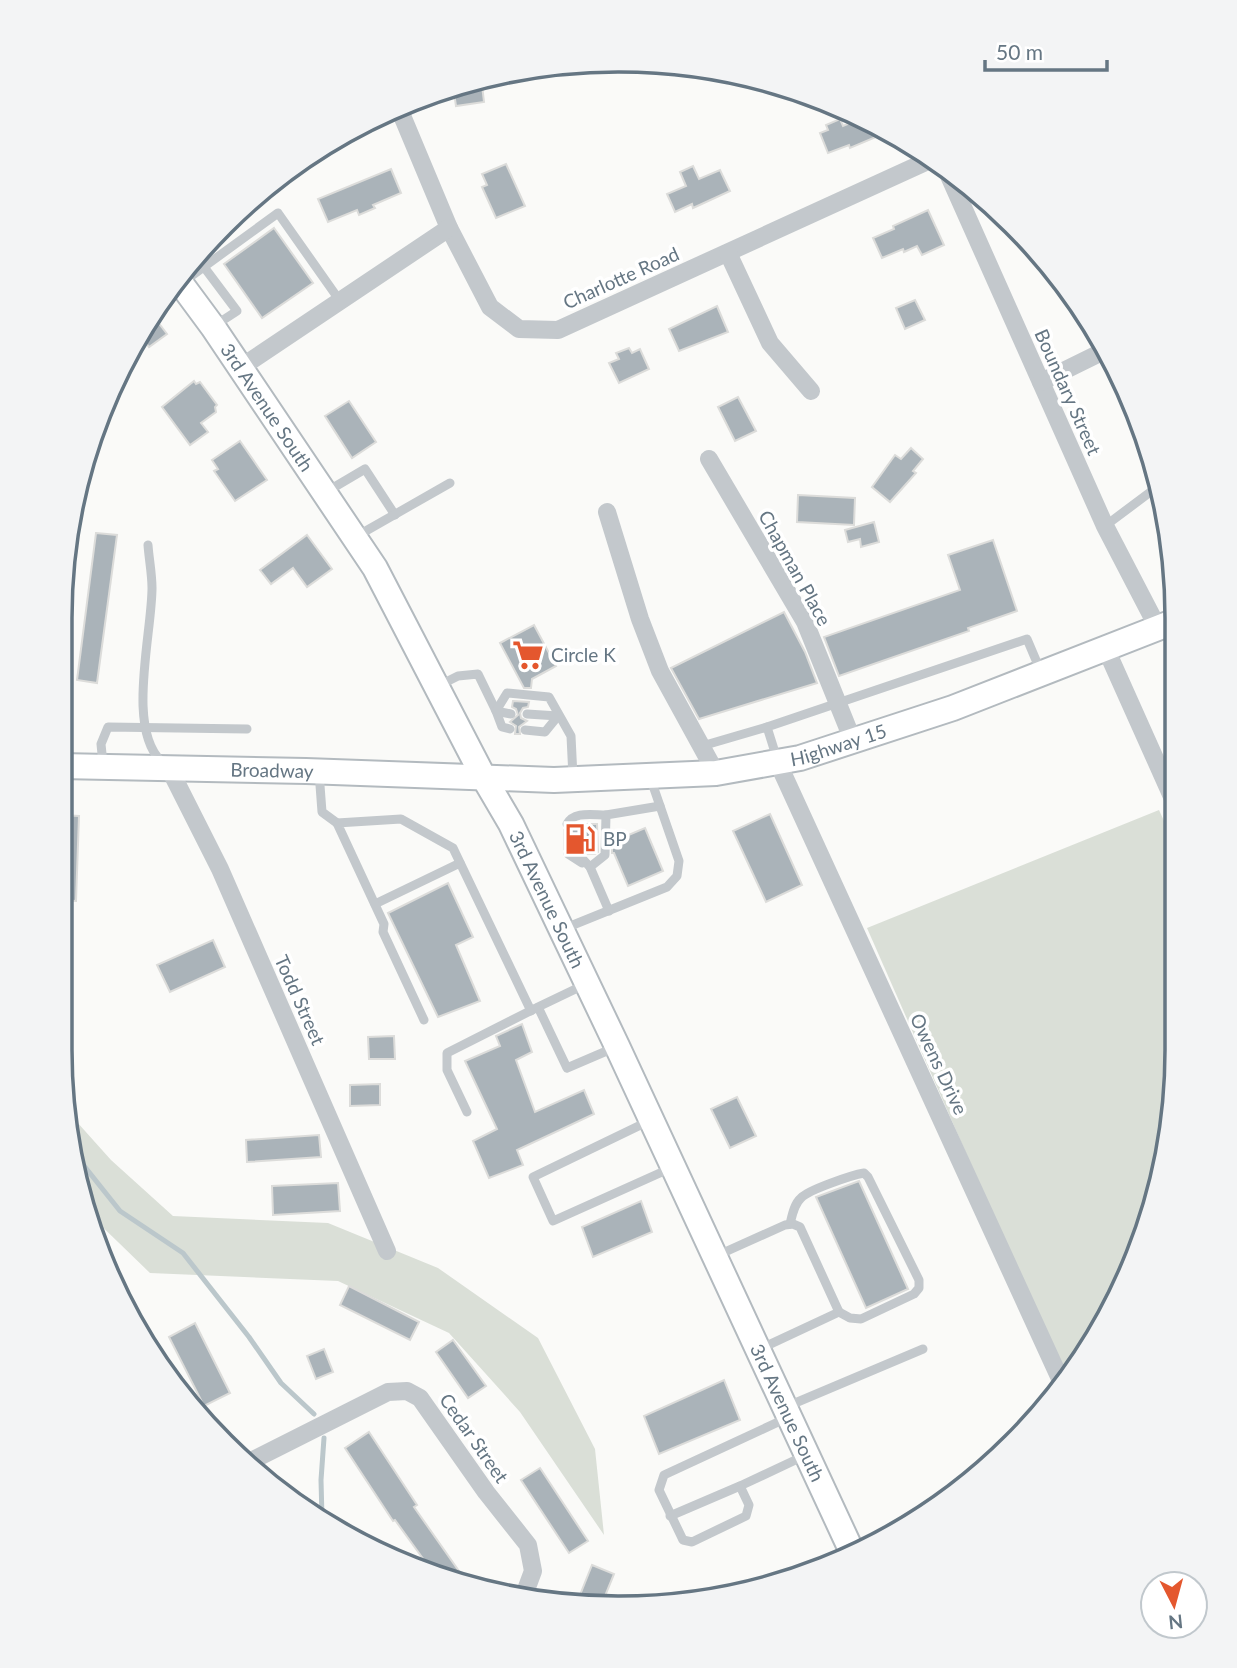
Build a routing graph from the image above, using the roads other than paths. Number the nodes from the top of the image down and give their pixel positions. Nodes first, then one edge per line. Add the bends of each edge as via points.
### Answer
1 (403, 116) edge
2 (922, 164) edge
3 (954, 188) edge
4 (449, 228) junction
5 (728, 253) junction
6 (204, 267) junction
7 (196, 272) edge
8 (184, 287) edge
9 (340, 301) junction
10 (213, 327) junction
11 (1097, 354) edge
12 (240, 368) junction
13 (1041, 382) junction
14 (811, 391) dead end
15 (709, 459) dead end
16 (450, 483) dead end
17 (324, 492) junction
18 (1150, 492) edge
19 (607, 512) dead end
20 (395, 515) junction
21 (1105, 526) junction
22 (355, 538) junction
23 (148, 545) dead end
24 (1165, 625) edge
25 (1106, 649) junction
26 (1042, 673) junction
27 (436, 686) junction
28 (838, 703) junction
29 (496, 711) junction
30 (512, 714) dead end
31 (527, 714) dead end
32 (558, 716) junction
33 (767, 727) junction
34 (145, 729) junction
35 (247, 729) dead end
36 (510, 729) dead end
37 (525, 730) dead end
38 (853, 741) junction
39 (701, 747) junction
40 (778, 763) junction
41 (72, 766) edge
42 (104, 767) junction
43 (169, 768) junction
44 (319, 771) junction
45 (716, 773) junction
46 (650, 776) junction
47 (484, 778) junction
48 (573, 779) junction
49 (1165, 781) edge
50 (660, 806) junction
51 (606, 815) junction
52 (337, 823) junction
53 (567, 824) dead end
54 (573, 854) dead end
55 (460, 863) junction
56 (590, 867) junction
57 (375, 904) junction
58 (609, 911) junction
59 (562, 930) junction
60 (587, 984) junction
61 (534, 1009) junction
62 (424, 1020) dead end
63 (617, 1046) junction
64 (467, 1112) dead end
65 (651, 1119) junction
66 (672, 1167) junction
67 (790, 1224) junction
68 (387, 1251) dead end
69 (714, 1256) junction
70 (839, 1312) junction
71 (759, 1349) junction
72 (923, 1349) dead end
73 (1058, 1374) edge
74 (788, 1412) junction
75 (808, 1454) junction
76 (256, 1459) edge
77 (740, 1486) junction
78 (670, 1516) junction
79 (849, 1545) edge
80 (526, 1588) edge

1 - 4 street, Charlotte Road
2 - 5 street, Charlotte Road
3 - 13 street, Boundary Street
4 - 5 street, Charlotte Road via 490,306 519,329 558,330
4 - 9 street
5 - 14 street via 770,343
6 - 7 lane
6 - 9 lane via 278,213
6 - 10 lane via 237,312
8 - 10 main road, 3rd Avenue South
9 - 12 street
10 - 12 main road, 3rd Avenue South
11 - 13 street
12 - 17 main road, 3rd Avenue South
13 - 21 street, Boundary Street
15 - 28 street, Chapman Place via 805,622
16 - 20 lane
17 - 20 lane via 365,469
17 - 22 main road, 3rd Avenue South
18 - 21 lane
19 - 39 street via 660,671
20 - 22 lane
21 - 24 street, Boundary Street
22 - 27 main road, 3rd Avenue South
23 - 34 lane via 152,587 142,712
24 - 25 main road, Highway 15
25 - 26 main road, Highway 15
25 - 49 street
26 - 28 lane via 1027,639
26 - 38 main road, Highway 15
27 - 29 lane via 458,676 478,674
27 - 47 main road, 3rd Avenue South
28 - 33 lane
28 - 38 street, Chapman Place
29 - 30 lane
29 - 32 lane via 507,694 549,697
29 - 36 lane via 502,727
31 - 32 lane
32 - 37 lane via 545,732
32 - 48 lane via 571,736
33 - 39 lane
33 - 40 lane
34 - 35 lane
34 - 42 lane via 108,727 101,744
34 - 43 lane via 152,753
38 - 40 main road, Highway 15
39 - 45 street
40 - 45 main road, Highway 15
40 - 73 street, Owens Drive
41 - 42 main road, Broadway
42 - 43 main road, Broadway
43 - 44 main road, Broadway
43 - 68 street, Todd Street via 220,869
44 - 47 main road, Broadway
44 - 52 lane via 322,812
45 - 46 main road, Highway 15
46 - 48 main road, Highway 15
46 - 50 lane
47 - 48 main road, Highway 15
47 - 59 main road, 3rd Avenue South
50 - 51 lane
50 - 58 lane via 679,861 677,876 667,887
51 - 53 lane via 570,818
51 - 56 lane via 605,855
52 - 55 lane via 401,820 453,848
52 - 57 lane
54 - 56 lane
55 - 57 lane
55 - 61 lane
56 - 58 lane
57 - 62 lane via 383,932
58 - 59 lane
59 - 60 main road, 3rd Avenue South
60 - 61 lane
60 - 63 main road, 3rd Avenue South
61 - 63 lane via 567,1068
61 - 64 lane via 447,1054 447,1070
63 - 65 main road, 3rd Avenue South
65 - 66 main road, 3rd Avenue South
65 - 66 lane via 533,1177 553,1221
66 - 69 main road, 3rd Avenue South
67 - 69 lane
67 - 70 lane via 800,1227
67 - 70 lane via 801,1197 853,1175 868,1177 919,1288 861,1319
69 - 71 main road, 3rd Avenue South
70 - 71 lane
71 - 74 main road, 3rd Avenue South
72 - 74 lane
74 - 75 main road, 3rd Avenue South
74 - 78 lane via 664,1475 659,1490
75 - 77 lane
75 - 79 main road, 3rd Avenue South
76 - 80 street, Cedar Street via 388,1392 407,1391 419,1398 528,1545 533,1570
77 - 78 lane
77 - 78 lane via 749,1505 746,1516 692,1542 683,1540

